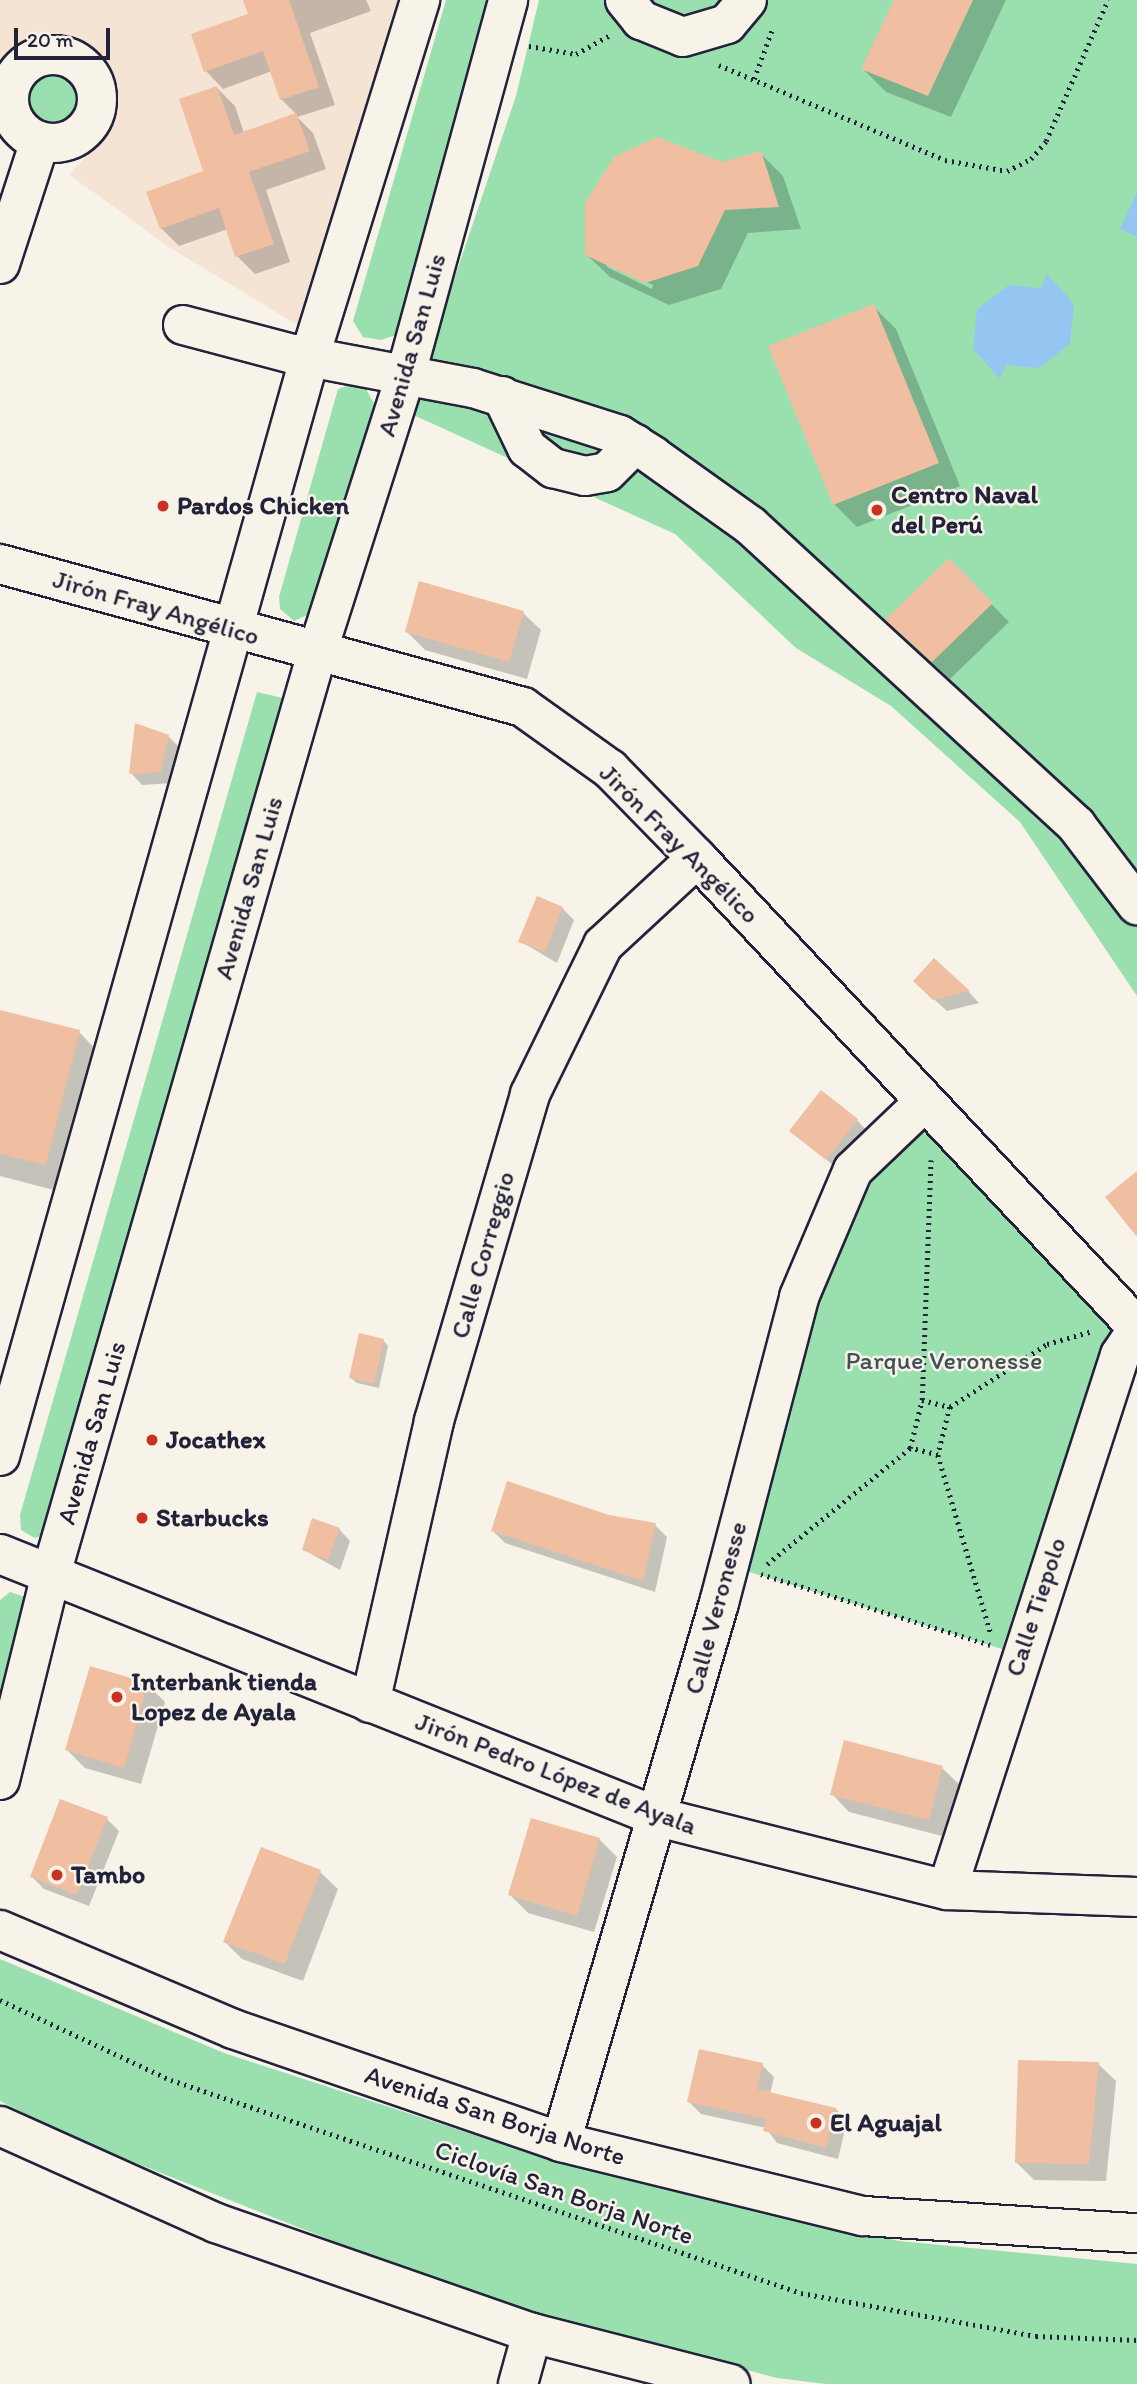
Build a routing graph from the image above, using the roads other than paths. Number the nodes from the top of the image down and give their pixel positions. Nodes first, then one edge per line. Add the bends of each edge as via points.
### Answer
1 (420, 0) edge
2 (508, 0) edge
3 (763, 7) edge
4 (623, 16) edge
5 (40, 141) dead end
6 (0, 264) edge
7 (183, 325) dead end
8 (310, 356) junction
9 (405, 373) junction
10 (502, 396) junction
11 (635, 444) junction
12 (0, 564) edge
13 (233, 631) junction
14 (317, 653) junction
15 (697, 858) junction
16 (1137, 905) edge
17 (928, 1108) junction
18 (1131, 1337) edge
19 (0, 1456) edge
20 (0, 1554) edge
21 (51, 1574) junction
22 (370, 1703) junction
23 (0, 1780) edge
24 (658, 1817) junction
25 (947, 1890) junction
26 (1137, 1897) edge
27 (0, 1930) edge
28 (0, 2126) edge
29 (561, 2142) junction
30 (1137, 2233) edge
31 (533, 2333) junction
32 (518, 2384) edge
33 (731, 2384) edge

1 - 8 street
2 - 9 street, Avenida San Luis
3 - 4 street via 683,37
5 - 6 street
7 - 8 street
8 - 9 street
8 - 13 street
9 - 10 street
9 - 14 street, Avenida San Luis
10 - 11 street
10 - 11 street via 527,448 553,468 585,476 607,472
11 - 16 street via 761,536 1076,825
12 - 13 street, Jirón Fray Angélico
13 - 14 street, Jirón Fray Angélico
13 - 19 street
14 - 15 street, Jirón Fray Angélico via 523,707 610,769
14 - 21 street, Avenida San Luis
15 - 17 street, Jirón Fray Angélico
15 - 22 street, Calle Correggio via 603,945 530,1094 434,1421
17 - 18 street, Jirón Fray Angélico
17 - 24 street, Calle Veronesse via 853,1170 799,1297
18 - 25 street, Calle Tiepolo via 1005,1657
20 - 21 street, Jirón Pedro López de Ayala
21 - 22 street, Jirón Pedro López de Ayala
21 - 23 street, Avenida San Luis
22 - 24 street, Jirón Pedro López de Ayala
24 - 25 street, Jirón Pedro López de Ayala
24 - 29 street, Calle Veronesse
25 - 26 street, Jirón Pedro López de Ayala
27 - 29 street, Avenida San Borja Norte via 233,2029
28 - 31 street via 216,2223
29 - 30 street, Avenida San Borja Norte via 863,2216
31 - 32 street
31 - 33 street

